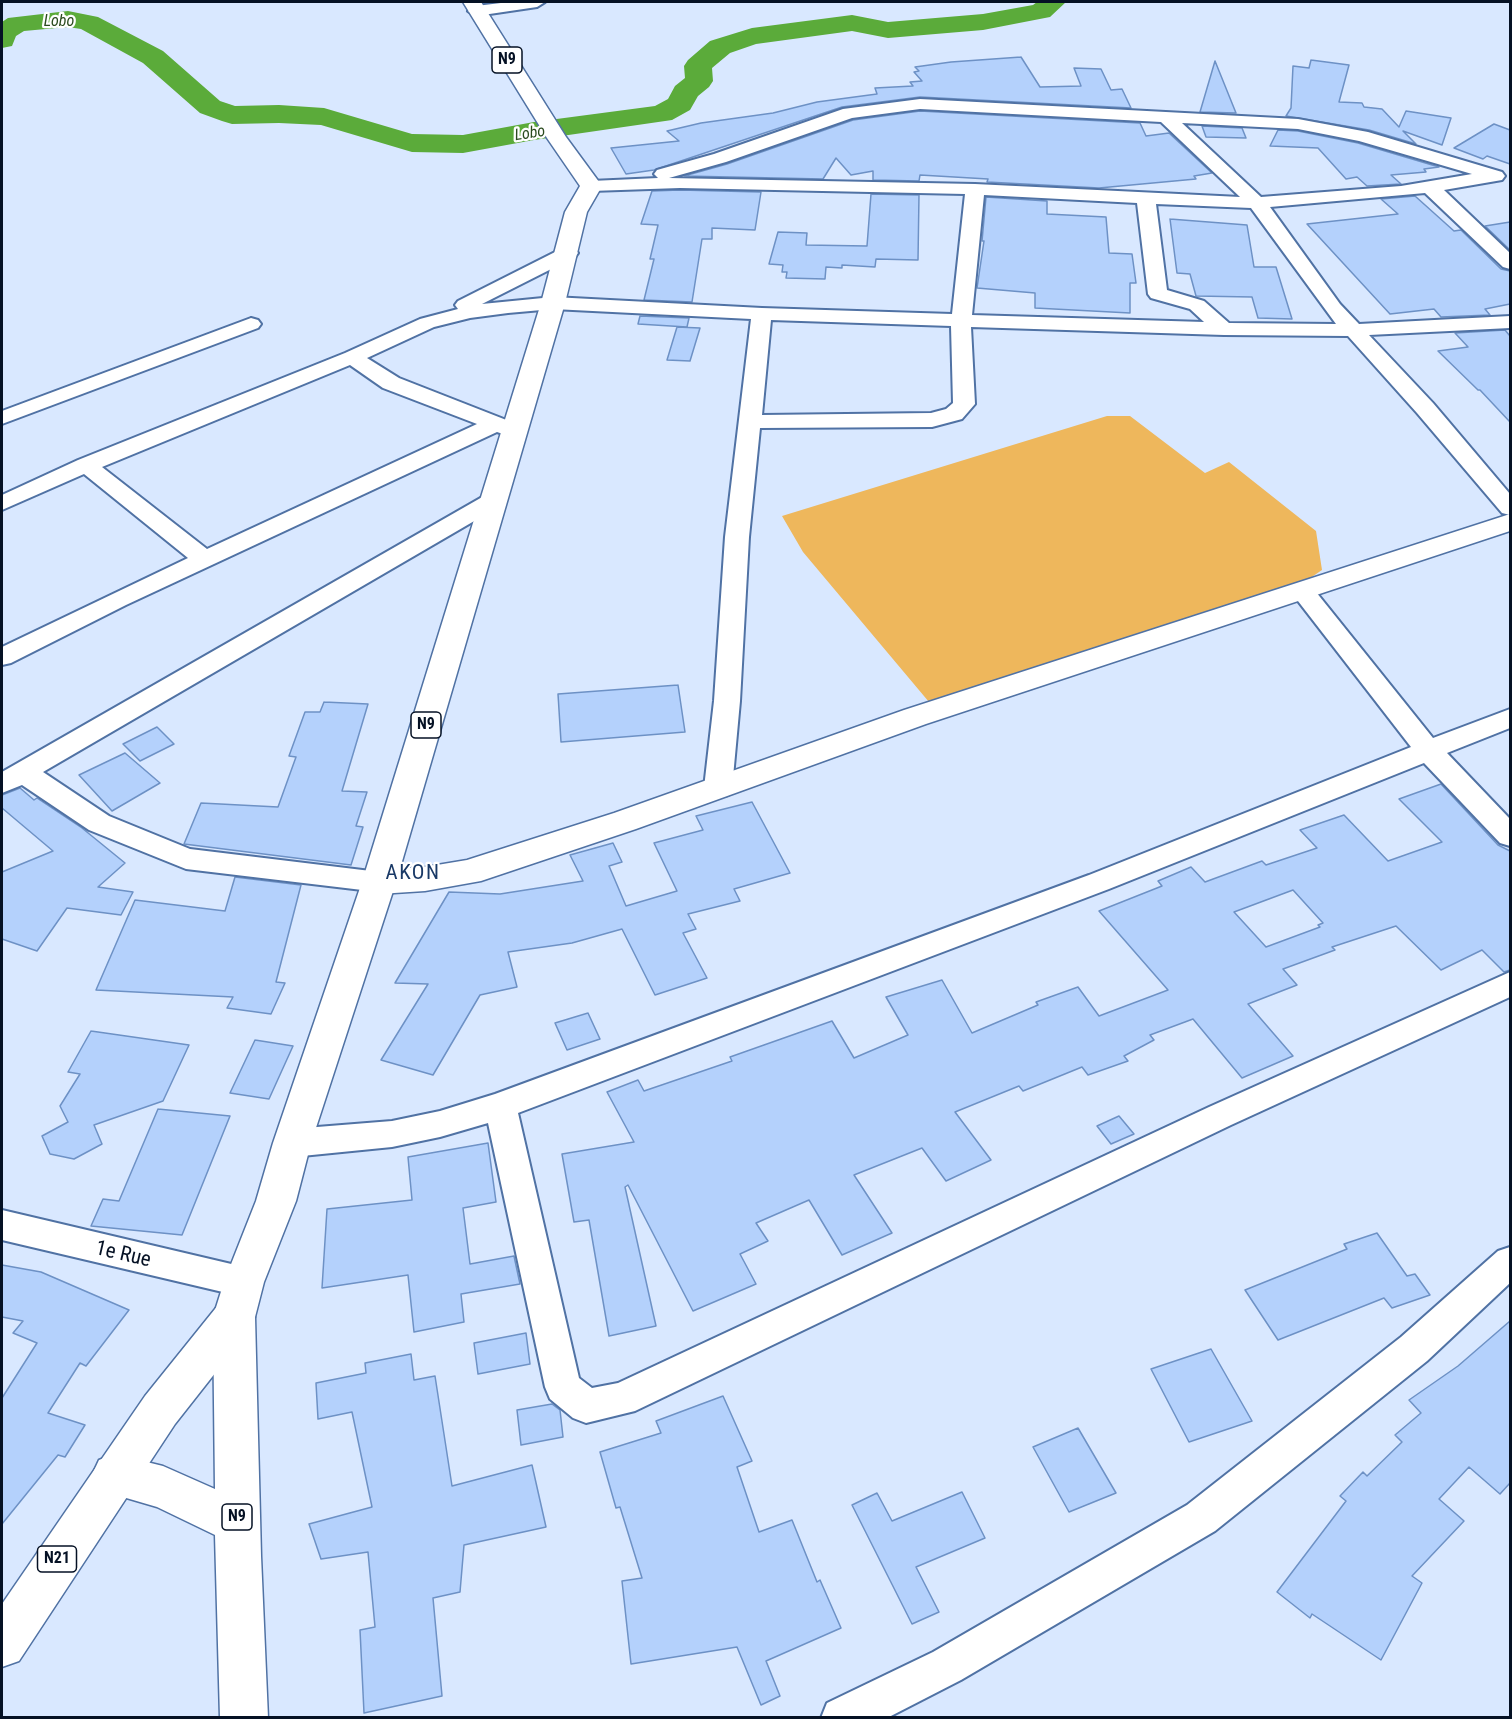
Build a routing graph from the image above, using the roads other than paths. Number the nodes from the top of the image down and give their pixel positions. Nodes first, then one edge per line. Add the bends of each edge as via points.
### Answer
1 (537, 2) edge
2 (474, 6) edge
3 (1166, 116) junction
4 (1503, 179) edge
5 (626, 184) junction
6 (591, 186) junction
7 (1429, 186) junction
8 (975, 189) junction
9 (1146, 198) junction
10 (1257, 203) junction
11 (567, 253) junction
12 (1510, 263) edge
13 (553, 303) junction
14 (762, 314) junction
15 (961, 321) junction
16 (1510, 321) edge
17 (427, 322) junction
18 (251, 324) dead end
19 (1224, 329) junction
20 (1353, 330) junction
21 (351, 357) junction
22 (2, 418) edge
23 (750, 422) junction
24 (504, 428) junction
25 (86, 465) junction
26 (492, 501) junction
27 (2, 503) edge
28 (1510, 508) edge
29 (1510, 522) edge
30 (205, 559) junction
31 (1303, 592) junction
32 (2, 657) edge
33 (1510, 718) edge
34 (1428, 750) junction
35 (12, 778) edge
36 (718, 788) junction
37 (1510, 836) edge
38 (379, 882) junction
39 (1510, 984) edge
40 (500, 1106) junction
41 (292, 1143) junction
42 (2, 1225) edge
43 (1510, 1262) edge
44 (239, 1300) junction
45 (114, 1475) junction
46 (237, 1523) junction
47 (3, 1638) edge
48 (244, 1718) edge
49 (842, 1718) edge

1 - 2 street
2 - 6 main road, N9
3 - 4 street via 1298,124 1362,136
3 - 5 street via 920,104 882,108 849,113 720,158
3 - 10 street
4 - 7 street
5 - 6 street
5 - 8 street
6 - 11 main road, N9 via 576,212
7 - 10 street
7 - 12 street
8 - 9 street
8 - 15 street
9 - 10 street
9 - 19 street via 1158,294 1197,305
10 - 20 street
11 - 13 main road, N9
11 - 17 street
13 - 14 street
13 - 17 street via 470,312
13 - 24 main road, N9
14 - 15 street
14 - 23 street
15 - 19 street
15 - 23 street via 964,404 954,414 932,420
16 - 20 street
17 - 21 street
18 - 22 street
19 - 20 street
20 - 28 street
21 - 24 street via 392,383
21 - 25 street
23 - 36 street
24 - 26 main road, N9
24 - 30 street
25 - 27 street
25 - 30 street
26 - 35 street
26 - 38 main road, N9
29 - 31 main road
30 - 32 street
31 - 34 street
31 - 36 main road via 926,714
33 - 34 street
34 - 37 street
34 - 40 street via 1099,882
35 - 38 street via 99,823 186,858
36 - 38 main road via 469,872
38 - 41 main road, N9
39 - 40 street via 1220,1116 622,1399 586,1406 563,1387
40 - 41 street via 392,1134
41 - 44 main road, N9 via 276,1201
42 - 44 street, 1e Rue
43 - 49 street via 1414,1349 1201,1518 947,1666
44 - 45 main road, N21
44 - 46 main road, N9
45 - 46 main road via 163,1487
45 - 47 main road, N21
46 - 48 main road, N9

